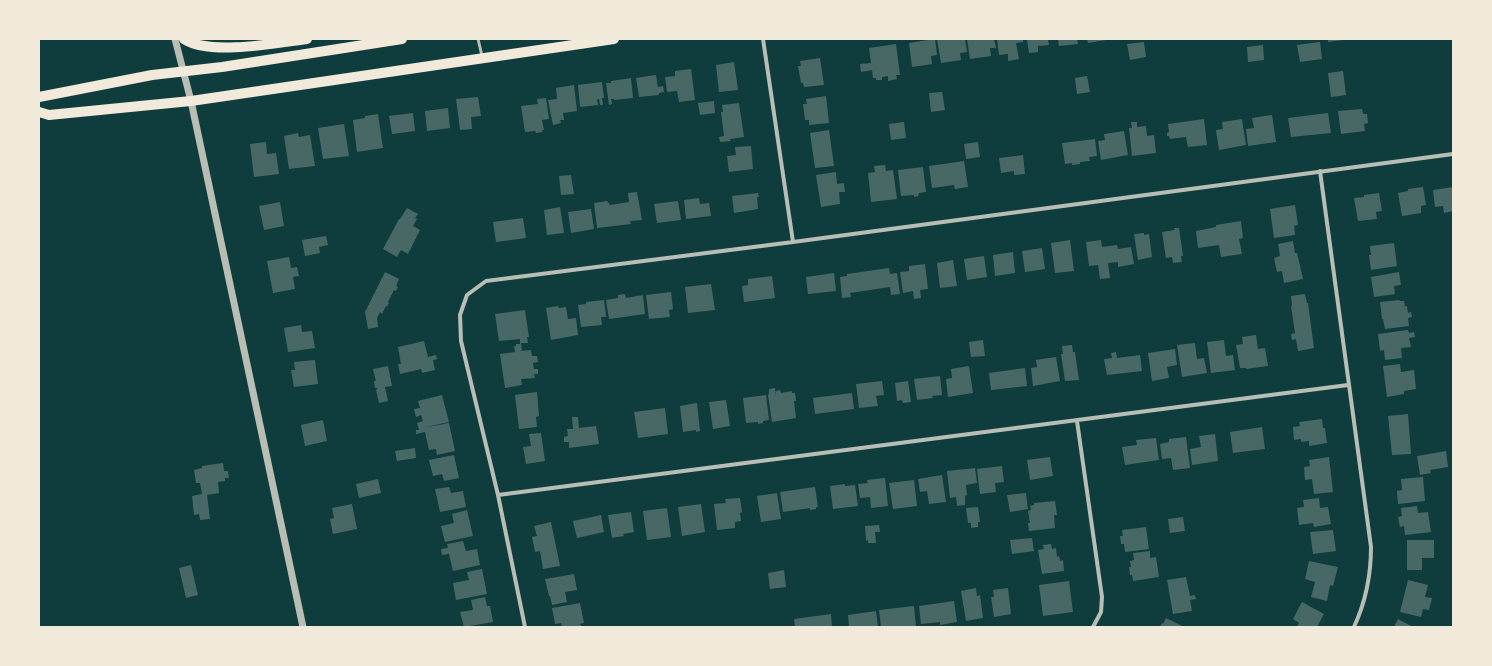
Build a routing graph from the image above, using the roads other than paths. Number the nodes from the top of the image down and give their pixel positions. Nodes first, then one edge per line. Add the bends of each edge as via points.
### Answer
1 (175, 39) edge
2 (184, 39) edge
3 (307, 39) edge
4 (360, 39) edge
5 (402, 39) edge
6 (478, 39) edge
7 (614, 39) edge
8 (763, 39) edge
9 (373, 43) junction
10 (483, 57) junction
11 (183, 72) junction
12 (39, 98) edge
13 (191, 101) junction
14 (39, 112) edge
15 (1453, 154) edge
16 (1320, 171) junction
17 (793, 242) junction
18 (1348, 385) junction
19 (1077, 421) junction
20 (498, 495) junction
21 (303, 627) edge
22 (525, 627) edge
23 (1093, 627) edge
24 (1354, 627) edge

1 - 11 street
2 - 3 main road via 190,43 218,48 263,46
4 - 9 main road
5 - 9 main road
6 - 10 lane
7 - 10 main road
8 - 17 street
9 - 11 main road
10 - 13 main road
11 - 12 main road via 152,75
11 - 13 street
13 - 14 main road via 49,115
13 - 21 street
15 - 16 street
16 - 17 street
16 - 18 street
17 - 20 street via 486,280 467,295 460,316 462,341
18 - 19 street
18 - 24 street via 1371,547 1367,592
19 - 20 street
19 - 23 street via 1102,597 1101,612
20 - 22 street

